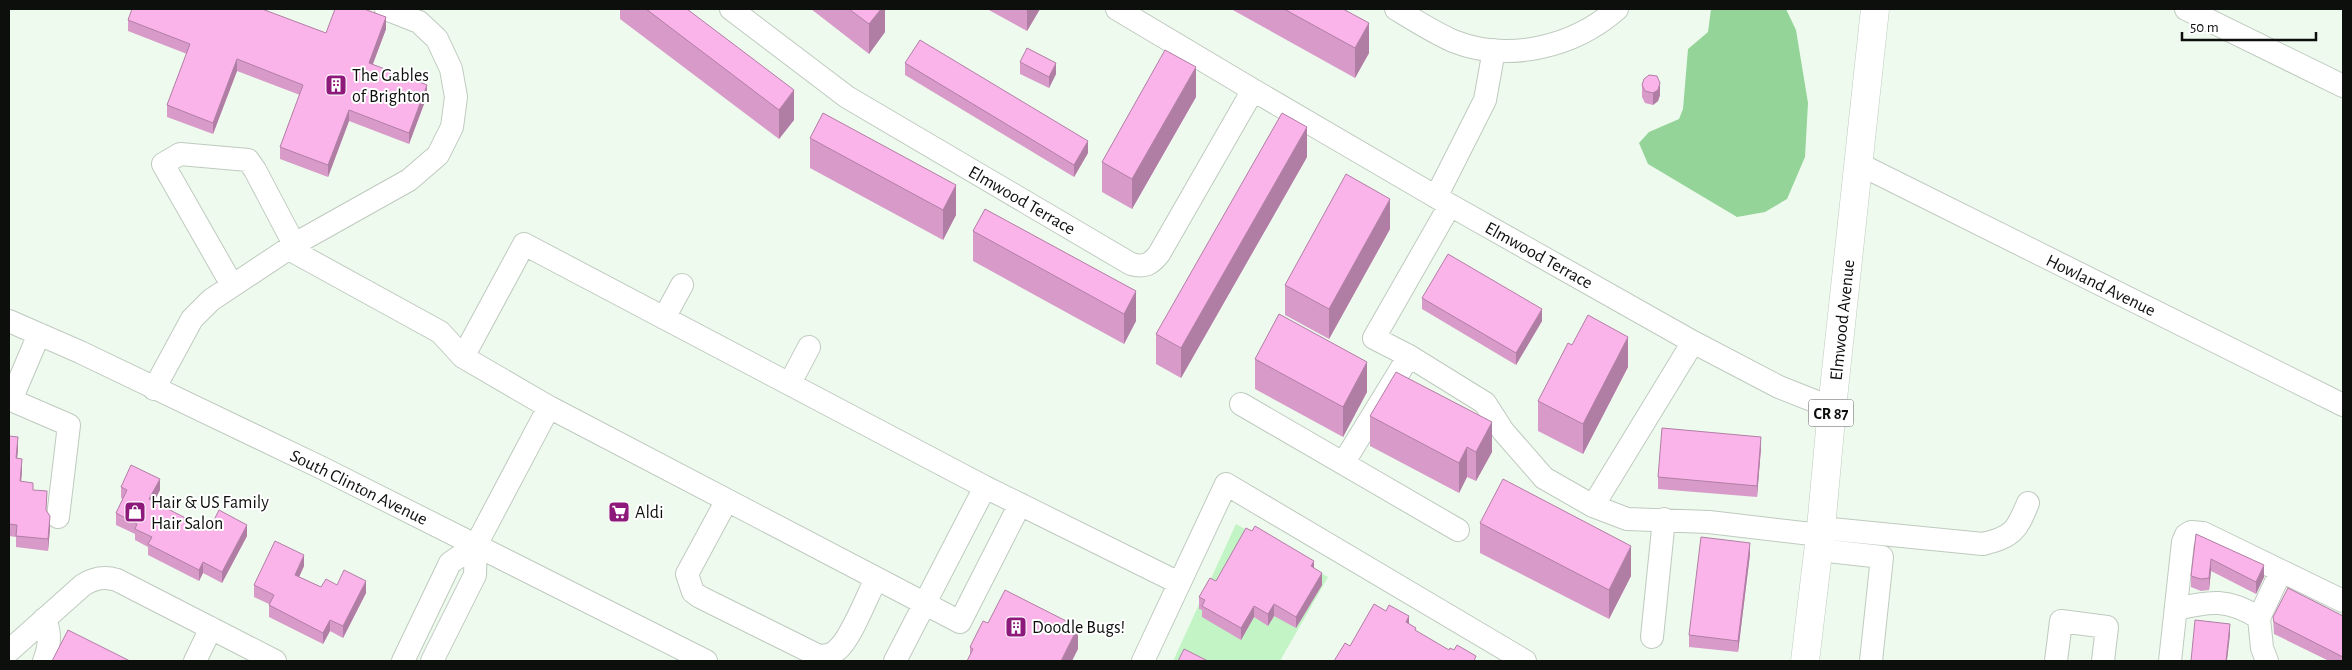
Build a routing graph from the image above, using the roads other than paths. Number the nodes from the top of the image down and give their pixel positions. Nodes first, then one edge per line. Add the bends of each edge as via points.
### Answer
1 (386, 9) edge
2 (731, 9) edge
3 (1117, 9) edge
4 (1396, 9) edge
5 (1617, 9) edge
6 (1875, 9) edge
7 (2186, 9) edge
8 (1421, 15) edge
9 (1592, 16) edge
10 (1494, 50) junction
11 (2343, 86) edge
12 (1253, 90) junction
13 (1859, 164) junction
14 (1443, 201) junction
15 (291, 246) junction
16 (232, 285) junction
17 (682, 285) dead end
18 (664, 318) junction
19 (9, 321) edge
20 (39, 334) junction
21 (1692, 342) junction
22 (809, 346) dead end
23 (1409, 356) junction
24 (463, 357) junction
25 (790, 383) junction
26 (154, 389) junction
27 (1241, 404) dead end
28 (2343, 405) edge
29 (549, 407) junction
30 (1832, 408) junction
31 (1344, 462) junction
32 (985, 487) junction
33 (727, 500) junction
34 (2028, 503) dead end
35 (1020, 504) junction
36 (1593, 506) junction
37 (58, 516) dead end
38 (1664, 519) junction
39 (1458, 530) dead end
40 (1820, 538) junction
41 (476, 545) junction
42 (2281, 571) junction
43 (876, 579) junction
44 (1179, 583) junction
45 (2343, 601) edge
46 (925, 604) junction
47 (2176, 609) junction
48 (2259, 618) junction
49 (44, 619) junction
50 (211, 628) junction
51 (1652, 637) dead end
52 (9, 651) edge
53 (44, 661) edge
54 (194, 661) edge
55 (275, 661) edge
56 (403, 661) edge
57 (432, 661) edge
58 (706, 661) edge
59 (895, 661) edge
60 (1143, 661) edge
61 (1524, 661) edge
62 (1805, 661) edge
63 (1872, 661) edge
64 (2056, 661) edge
65 (2103, 661) edge
66 (2170, 661) edge
67 (2267, 661) edge

1 - 15 street via 419,22 437,39 450,69 456,97 452,127 438,154 409,180
2 - 12 street, Elmwood Terrace via 847,97 1139,266 1152,262 1159,254
3 - 12 street, Elmwood Terrace
4 - 8 street
5 - 9 street
6 - 13 main road, Elmwood Avenue / CR 87
7 - 11 street
8 - 10 street via 1453,41
9 - 10 street via 1574,37 1551,45 1529,50
10 - 14 street via 1485,100
12 - 14 street, Elmwood Terrace
13 - 28 street, Howland Avenue
13 - 30 main road, Elmwood Avenue / CR 87
14 - 21 street, Elmwood Terrace
14 - 23 street via 1374,338
15 - 16 street
15 - 16 street via 248,160 180,154 163,164
15 - 24 street via 440,332
16 - 26 street via 192,319
17 - 18 street
18 - 24 street via 524,244
18 - 25 street
19 - 20 street, South Clinton Avenue
20 - 26 street, South Clinton Avenue
20 - 37 street via 11,400 69,425
21 - 30 street, Elmwood Terrace via 1779,387
21 - 36 street
22 - 25 street
23 - 31 street
23 - 36 street via 1485,403 1503,431 1544,478
24 - 29 street
25 - 32 street
26 - 41 street, South Clinton Avenue
27 - 31 street
29 - 33 street
29 - 41 street
30 - 40 main road, Elmwood Avenue / CR 87
31 - 39 street
32 - 35 street
32 - 46 street
33 - 43 street
33 - 43 street via 687,574 693,592 700,597 819,656 837,650 846,640
34 - 40 street via 2018,528 2002,540 1983,544
35 - 44 street
35 - 46 street via 960,622
36 - 38 street via 1627,519
38 - 40 street
38 - 51 street
40 - 62 main road, Elmwood Avenue / CR 87
40 - 63 street via 1882,557
41 - 56 street via 450,563
41 - 57 street via 475,575
41 - 58 street, South Clinton Avenue
42 - 45 street
42 - 47 street via 2203,533 2191,532 2183,542
42 - 48 street
43 - 46 street
44 - 60 street
44 - 61 street via 1226,484
46 - 59 street
47 - 48 street via 2221,602 2240,607
47 - 66 street
48 - 67 street via 2262,648
49 - 50 street via 83,585 96,578 104,578 117,580
49 - 52 street
49 - 53 street via 49,631
50 - 54 street
50 - 55 street
64 - 65 street via 2061,621 2107,627

